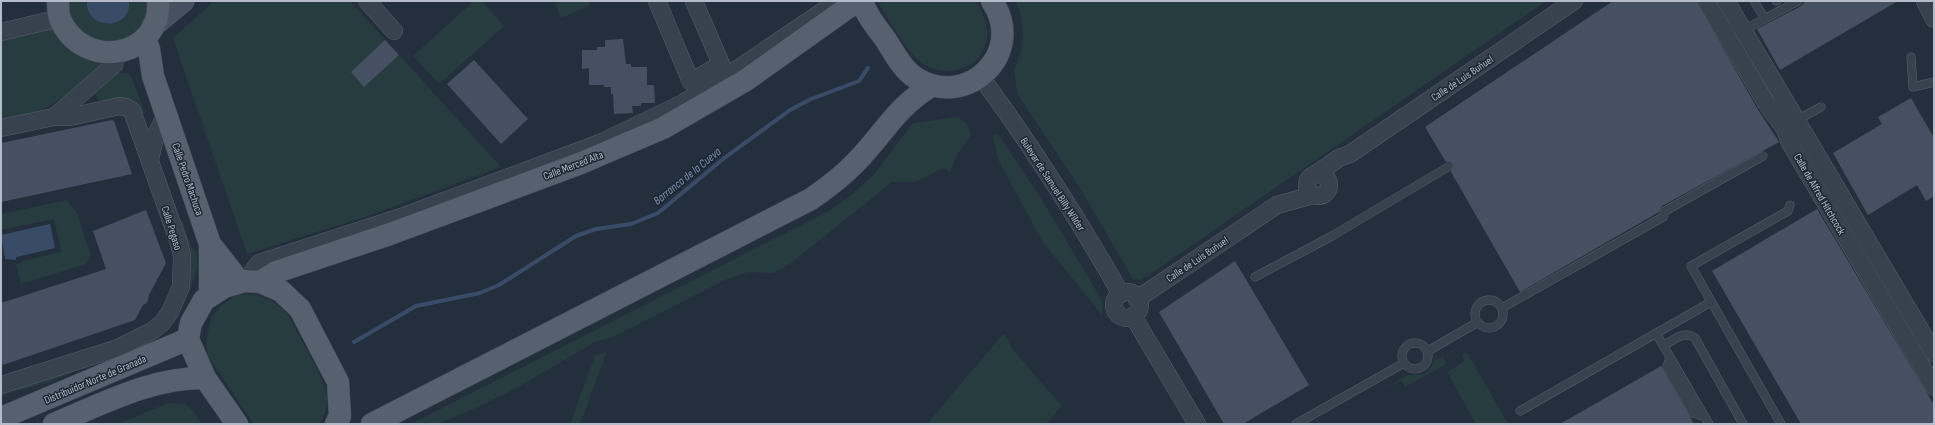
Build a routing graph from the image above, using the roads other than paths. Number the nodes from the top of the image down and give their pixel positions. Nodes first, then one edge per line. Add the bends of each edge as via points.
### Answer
1 (158, 1) edge
2 (183, 1) edge
3 (367, 1) edge
4 (657, 1) edge
5 (694, 1) edge
6 (838, 1) edge
7 (992, 1) edge
8 (1574, 1) edge
9 (1706, 1) edge
10 (1726, 1) edge
11 (1754, 1) edge
12 (1798, 1) edge
13 (1925, 1) edge
14 (862, 2) edge
15 (59, 10) edge
16 (1765, 19) junction
17 (1934, 19) edge
18 (1744, 30) junction
19 (394, 31) dead end
20 (1, 32) edge
21 (149, 32) junction
22 (119, 52) junction
23 (1911, 57) dead end
24 (153, 76) junction
25 (981, 77) junction
26 (1934, 82) edge
27 (931, 86) junction
28 (1821, 107) dead end
29 (166, 114) junction
30 (54, 117) junction
31 (1797, 120) junction
32 (1, 128) edge
33 (1350, 154) junction
34 (1763, 156) dead end
35 (150, 160) junction
36 (1448, 167) dead end
37 (1312, 183) junction
38 (1790, 205) dead end
39 (210, 244) junction
40 (1255, 277) dead end
41 (248, 282) junction
42 (210, 294) junction
43 (1121, 294) junction
44 (1137, 299) junction
45 (1712, 302) junction
46 (1502, 308) junction
47 (1133, 316) junction
48 (1478, 322) junction
49 (1656, 333) junction
50 (188, 339) junction
51 (1663, 346) junction
52 (1428, 351) junction
53 (1934, 354) edge
54 (1404, 363) junction
55 (205, 378) junction
56 (1, 385) edge
57 (1934, 387) edge
58 (1520, 411) dead end
59 (1, 418) edge
60 (1707, 420) edge
61 (54, 424) edge
62 (237, 424) edge
63 (336, 424) edge
64 (372, 424) edge
65 (1197, 424) edge
66 (1296, 424) edge
67 (1743, 424) edge
68 (1781, 424) edge

1 - 21 main road
2 - 21 main road
3 - 19 street
4 - 5 street via 691,82 721,64
6 - 41 street, Calle Merced Alta via 683,103 607,140 404,216 259,263
7 - 25 main road via 1003,29 1002,47 994,62
8 - 33 street, Calle de Luis Buñuel
9 - 57 street, Calle de Alfred Hitchcock via 1785,129 1790,143
10 - 18 street, Calle de Alfred Hitchcock
11 - 16 lane
12 - 16 lane
13 - 17 street
14 - 27 main road via 902,65 915,78
14 - 41 main road, Calle Merced Alta via 850,6 746,80 663,128 581,163 398,231
15 - 20 street
15 - 22 main road via 72,38 92,51
16 - 18 lane
18 - 31 street, Calle de Alfred Hitchcock
21 - 22 main road via 134,46
21 - 24 main road, Calle Pedro Machuca
22 - 24 main road
22 - 30 street via 114,65
23 - 26 lane via 1913,86
24 - 29 main road, Calle Pedro Machuca
25 - 27 main road via 964,85 947,88
25 - 43 street, Bulevar de Samuel Billy Wilder via 1010,116 1064,199
27 - 64 main road via 902,107 857,161 837,180 810,199
28 - 31 lane
29 - 35 street, Calle Pedro Machuca via 155,137
29 - 39 main road, Calle Pedro Machuca
30 - 32 street, Calle Pegaso
30 - 35 street, Calle Pegaso via 70,117 119,106 126,107 132,111
31 - 53 street, Calle de Alfred Hitchcock
33 - 37 street, Calle de Luis Buñuel via 1339,158
33 - 37 street, Calle de Luis Buñuel via 1323,196
34 - 46 lane via 1665,211 1663,217
35 - 56 street, Calle Pegaso via 182,256 181,287 170,312 152,331 118,348
36 - 40 lane via 1332,236
37 - 44 street, Calle de Luis Buñuel via 1283,196 1277,205
38 - 45 lane via 1788,211 1691,266
39 - 41 main road, Calle Pedro Machuca via 232,272
39 - 42 main road, Calle Pedro Machuca
41 - 42 main road via 224,287
41 - 63 main road via 281,290 300,309 338,382 340,416
42 - 50 main road via 191,323
43 - 44 street via 1131,294
43 - 47 street via 1114,303 1115,311 1126,318
44 - 47 street via 1138,310
45 - 49 lane
45 - 68 lane
46 - 48 lane via 1502,321 1495,327 1486,328
46 - 48 lane via 1494,302 1482,303 1476,313
47 - 65 street
48 - 52 lane
49 - 51 lane
49 - 58 lane
50 - 55 main road
50 - 59 main road, Distribuidor Norte de Granada
51 - 60 lane
51 - 67 lane via 1680,336 1690,335 1695,338
52 - 54 lane via 1428,362 1423,368 1414,370
52 - 54 lane via 1418,343 1409,345 1403,351
54 - 66 lane
55 - 61 main road via 191,378 143,387
55 - 62 main road

